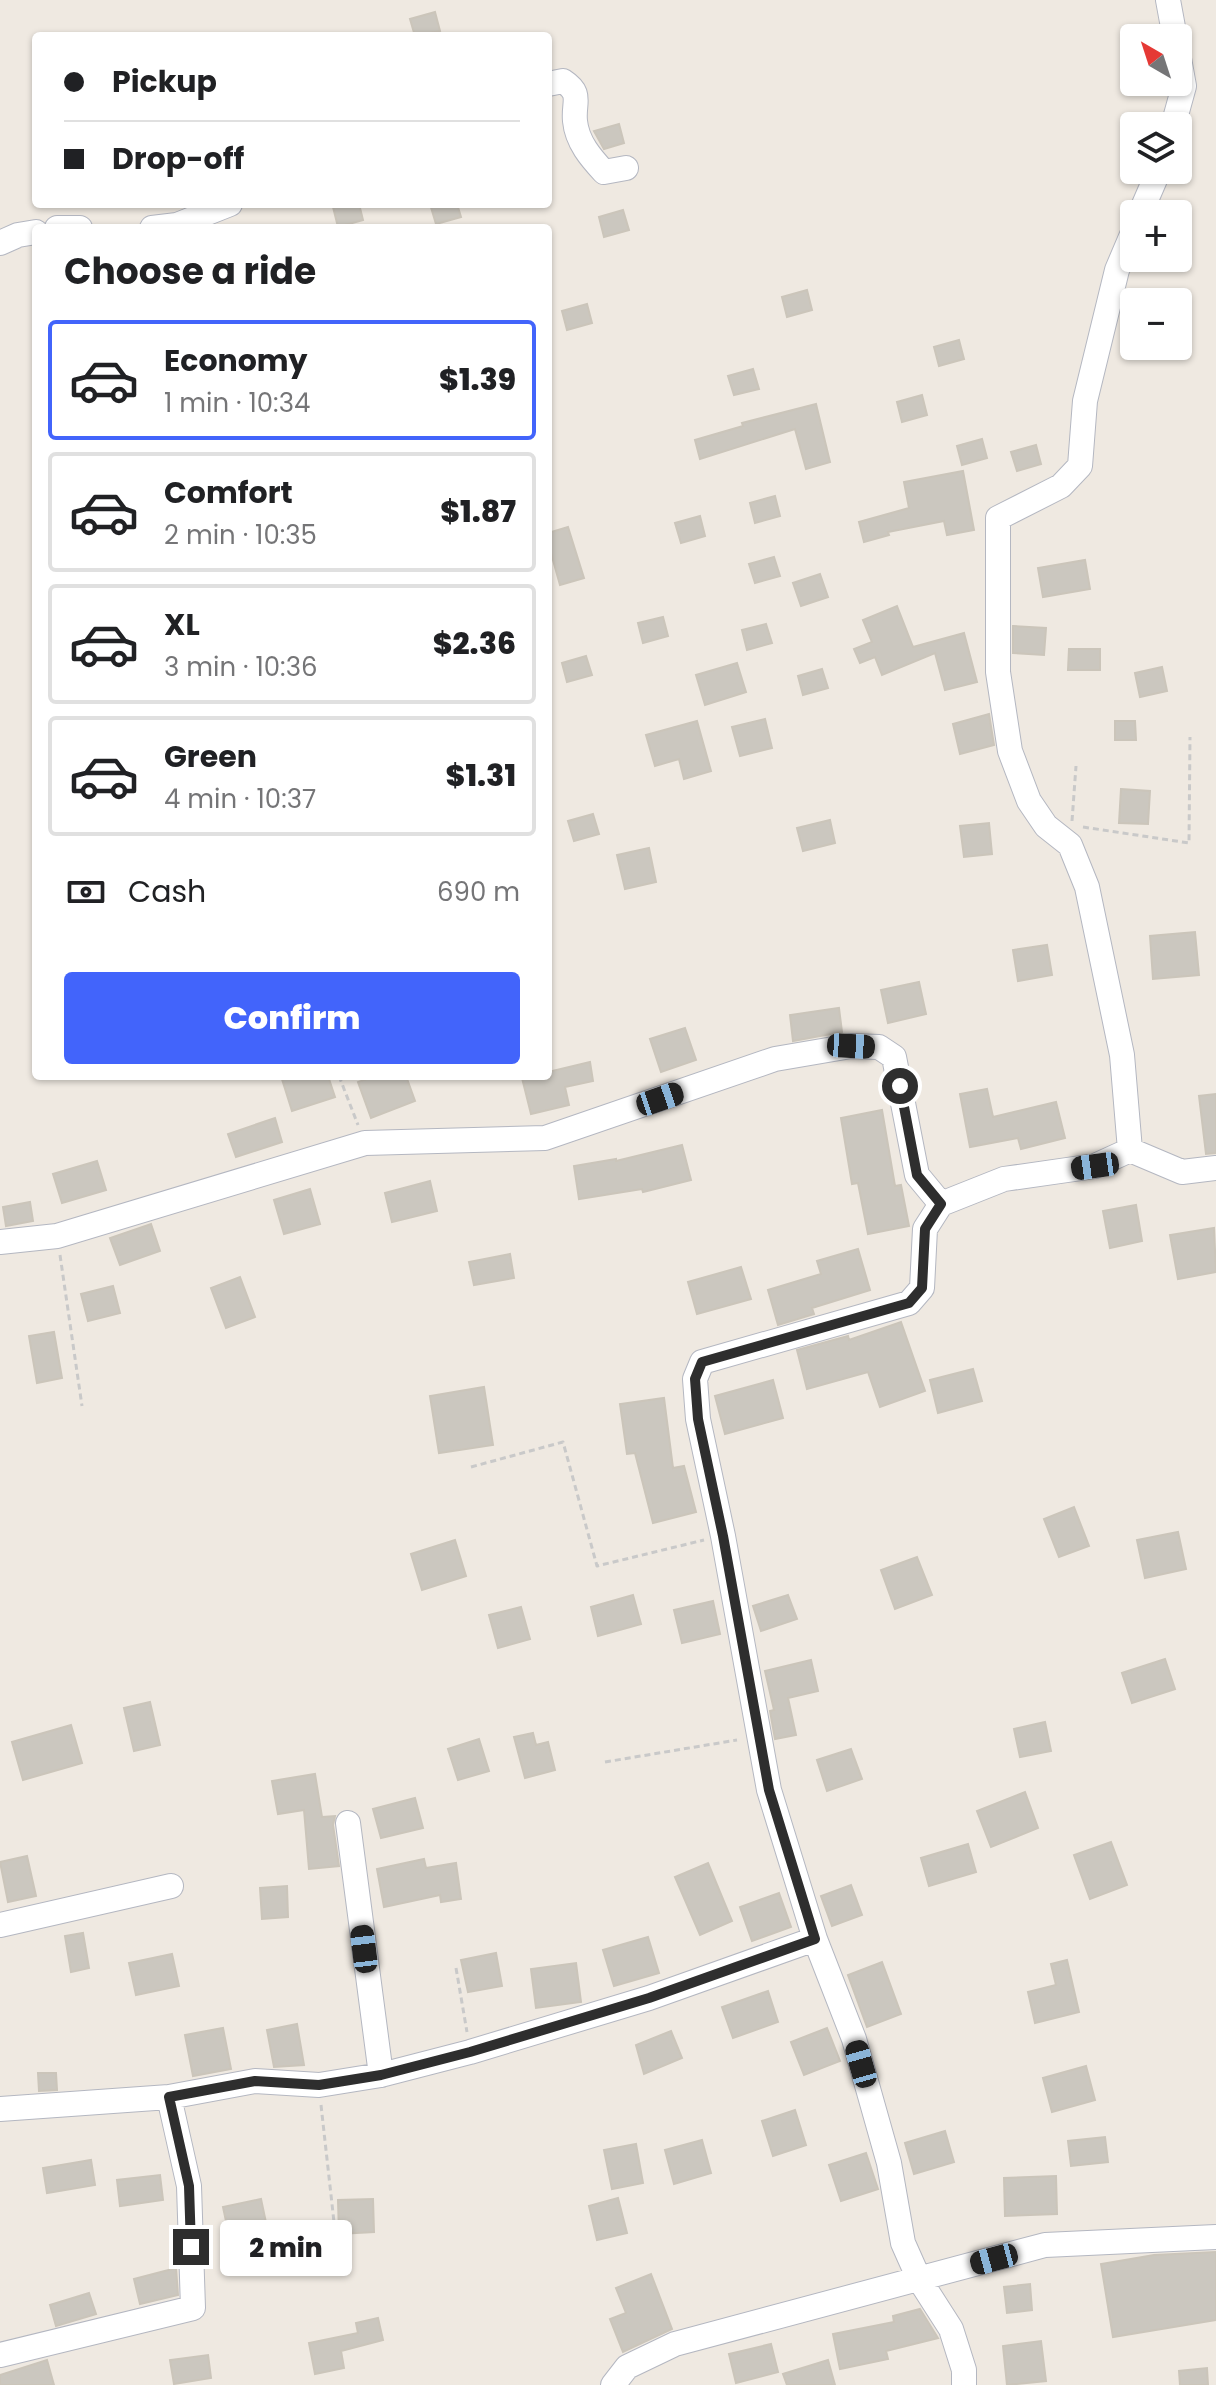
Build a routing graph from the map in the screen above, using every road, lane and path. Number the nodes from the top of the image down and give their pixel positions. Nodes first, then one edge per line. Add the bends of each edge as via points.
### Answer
1 (1168, 0) edge
2 (1172, 24) edge
3 (552, 83) edge
4 (626, 168) dead end
5 (220, 208) edge
6 (180, 224) edge
7 (32, 233) edge
8 (0, 243) edge
9 (1120, 263) edge
10 (1190, 737) dead end
11 (1076, 766) dead end
12 (341, 1080) edge
13 (365, 1143) junction
14 (1130, 1150) junction
15 (1216, 1168) edge
16 (941, 1204) junction
17 (57, 1236) junction
18 (0, 1242) edge
19 (82, 1406) dead end
20 (471, 1467) dead end
21 (723, 1536) junction
22 (760, 1736) junction
23 (605, 1762) dead end
24 (348, 1823) dead end
25 (171, 1886) dead end
26 (0, 1925) edge
27 (815, 1939) junction
28 (456, 1968) dead end
29 (470, 2052) junction
30 (381, 2075) junction
31 (319, 2085) junction
32 (169, 2097) junction
33 (0, 2109) edge
34 (334, 2222) dead end
35 (1216, 2237) edge
36 (919, 2279) junction
37 (0, 2355) edge
38 (613, 2385) edge
39 (964, 2385) edge

1 - 2 street
3 - 4 street via 563,81 572,87 575,122 585,151 604,172
5 - 6 street
7 - 8 street
9 - 14 street via 1085,401 1080,466 1061,486 998,518 998,672 1010,751 1029,801 1046,826 1070,845 1087,887 1122,1055
10 - 11 path via 1189,843 1071,826
12 - 13 path
13 - 16 street via 545,1138 775,1059 851,1046 879,1047 894,1057 917,1175
13 - 17 street
14 - 15 street via 1182,1172
14 - 16 street via 1095,1166 1004,1179
16 - 21 street via 925,1229 922,1288 909,1303 702,1362 695,1379 698,1419
17 - 18 street
17 - 19 path
20 - 21 path via 563,1442 597,1566
21 - 22 street
22 - 23 path
22 - 27 street via 769,1790
24 - 30 street
25 - 26 street
27 - 29 street via 649,1998
27 - 36 street via 854,2039 889,2163 903,2243
28 - 29 path
29 - 30 street
30 - 31 street
31 - 32 street via 255,2081
31 - 34 path
32 - 33 street
32 - 37 street via 189,2186 193,2308
35 - 36 street via 1045,2245
36 - 38 street via 675,2344 627,2367
36 - 39 street via 951,2329

